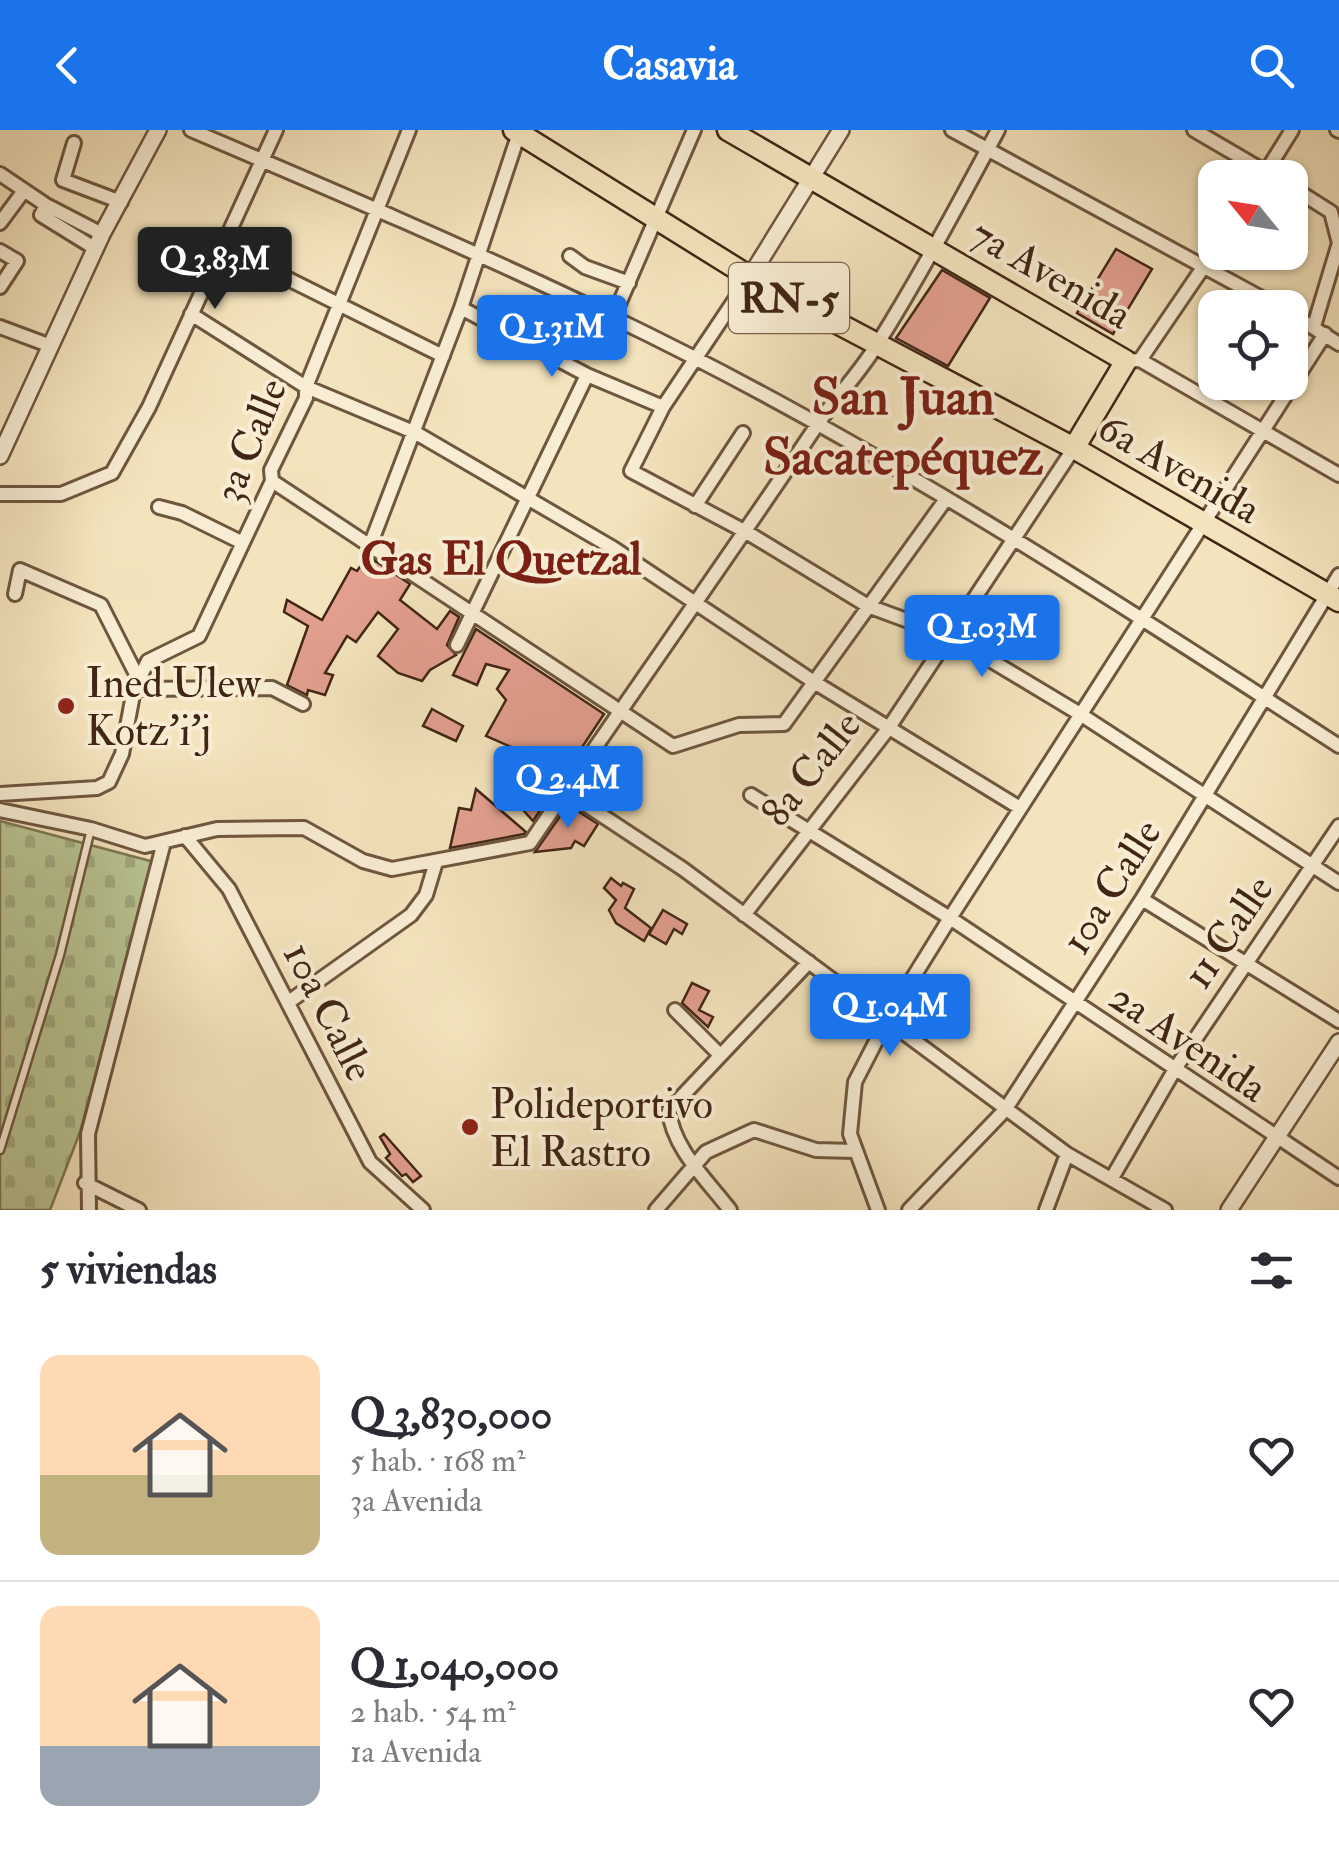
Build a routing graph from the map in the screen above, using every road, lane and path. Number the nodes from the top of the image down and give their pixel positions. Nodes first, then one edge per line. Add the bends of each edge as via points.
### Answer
1 (158, 130) edge
2 (191, 130) edge
3 (276, 130) edge
4 (409, 130) edge
5 (694, 130) edge
6 (728, 130) edge
7 (841, 130) edge
8 (952, 130) edge
9 (998, 130) edge
10 (1194, 130) edge
11 (1292, 130) edge
12 (517, 131) edge
13 (74, 143) dead end
14 (988, 148) junction
15 (1242, 160) edge
16 (1276, 160) edge
17 (264, 161) junction
18 (0, 174) edge
19 (808, 179) junction
20 (23, 192) junction
21 (1308, 197) edge
22 (121, 202) junction
23 (378, 210) junction
24 (654, 217) junction
25 (0, 223) edge
26 (99, 242) junction
27 (1339, 243) edge
28 (932, 246) junction
29 (224, 247) junction
30 (0, 250) edge
31 (570, 256) dead end
32 (477, 257) junction
33 (1198, 264) edge
34 (1202, 270) edge
35 (1210, 270) edge
36 (750, 277) junction
37 (629, 283) junction
38 (0, 287) edge
39 (1247, 290) edge
40 (337, 305) junction
41 (461, 308) junction
42 (190, 314) junction
43 (614, 318) junction
44 (1308, 323) edge
45 (0, 328) edge
46 (1320, 330) junction
47 (1339, 344) edge
48 (877, 345) junction
49 (52, 346) junction
50 (443, 356) junction
51 (692, 360) junction
52 (1132, 360) junction
53 (587, 374) junction
54 (306, 387) junction
55 (664, 407) junction
56 (816, 426) junction
57 (1260, 430) junction
58 (743, 432) dead end
59 (416, 433) junction
60 (1074, 448) junction
61 (0, 456) edge
62 (1339, 474) edge
63 (272, 481) junction
64 (0, 494) edge
65 (527, 498) junction
66 (946, 499) junction
67 (694, 506) junction
68 (160, 507) dead end
69 (1202, 524) junction
70 (748, 533) junction
71 (1014, 539) junction
72 (241, 542) junction
73 (371, 542) junction
74 (1339, 575) edge
75 (14, 594) dead end
76 (1333, 598) edge
77 (693, 602) junction
78 (868, 606) junction
79 (473, 616) junction
80 (1140, 618) junction
81 (952, 637) junction
82 (458, 645) dead end
83 (814, 682) junction
84 (136, 684) junction
85 (1262, 696) junction
86 (304, 704) dead end
87 (616, 711) junction
88 (1080, 714) junction
89 (888, 729) junction
90 (1339, 746) edge
91 (565, 791) junction
92 (3, 793) edge
93 (1204, 795) junction
94 (752, 796) dead end
95 (1020, 808) junction
96 (0, 810) edge
97 (1339, 826) edge
98 (91, 829) junction
99 (809, 831) junction
100 (185, 836) junction
101 (164, 842) junction
102 (436, 862) junction
103 (1312, 864) junction
104 (1339, 883) edge
105 (1142, 899) junction
106 (744, 914) junction
107 (950, 918) junction
108 (809, 962) junction
109 (1246, 962) junction
110 (290, 1001) junction
111 (1075, 1004) junction
112 (675, 1010) dead end
113 (888, 1018) junction
114 (1339, 1021) edge
115 (1339, 1042) edge
116 (720, 1054) junction
117 (1175, 1070) junction
118 (1005, 1110) junction
119 (1274, 1136) junction
120 (0, 1150) edge
121 (855, 1151) junction
122 (1066, 1154) junction
123 (693, 1163) junction
124 (1112, 1178) junction
125 (1339, 1178) edge
126 (86, 1182) junction
127 (919, 1207) edge
128 (88, 1210) edge
129 (139, 1210) edge
130 (423, 1210) edge
131 (656, 1210) edge
132 (730, 1210) edge
133 (878, 1210) edge
134 (1046, 1210) edge
135 (1164, 1210) edge
136 (1229, 1210) edge

1 - 22 street
2 - 17 street
3 - 17 street
4 - 23 street, 3a Calle
5 - 24 street
6 - 19 main road, 7a Avenida / RN-5
7 - 19 street
8 - 14 street
9 - 14 street
10 - 15 street
11 - 16 street
12 - 24 main road, 6a Avenida / RN-5
12 - 32 street
13 - 22 street via 63,180
14 - 28 street
14 - 33 street
17 - 23 street
17 - 29 street
18 - 20 street
19 - 28 main road, 7a Avenida / RN-5
19 - 36 street
20 - 25 street
20 - 26 street via 46,206 41,215
21 - 27 street via 1331,212
22 - 26 street
23 - 32 street
23 - 40 street, 3a Calle
24 - 36 main road, 6a Avenida / RN-5
24 - 37 street
26 - 49 street
27 - 46 street
28 - 48 street
28 - 52 main road, 7a Avenida / RN-5 via 1002,292
29 - 40 street
29 - 42 street
30 - 38 street via 17,261
31 - 37 street
32 - 41 street
32 - 43 street
34 - 52 street
35 - 39 street
36 - 48 main road, 6a Avenida / RN-5
36 - 51 street
37 - 43 street
40 - 50 street
40 - 54 street, 3a Calle
41 - 50 street
41 - 53 street
42 - 54 street
42 - 64 street via 112,473 61,494
43 - 51 street
44 - 46 street
45 - 49 street
46 - 47 street
46 - 57 street
48 - 56 street
48 - 60 main road, 6a Avenida / RN-5
49 - 61 street
50 - 59 street
51 - 55 street
51 - 56 street
52 - 57 street, 7a Avenida
52 - 60 main road, 8a Calle
53 - 55 street
53 - 65 street
54 - 59 street
54 - 63 street, 3a Calle
55 - 67 street via 631,471
56 - 66 street
56 - 70 street
57 - 62 street, 7a Avenida
57 - 69 street
58 - 67 street
59 - 65 street
59 - 73 street
60 - 69 main road, 6a Avenida / RN-5
60 - 71 street, 8a Calle
63 - 72 street, 3a Calle
63 - 73 street
65 - 77 street
65 - 79 street
66 - 71 street
66 - 78 street
67 - 70 street
68 - 72 street
69 - 76 main road, 6a Avenida / RN-5
69 - 80 street
70 - 77 street
70 - 78 street
71 - 80 street
71 - 81 street, 8a Calle
72 - 84 street, 3a Calle via 198,636 155,654
73 - 79 street
74 - 76 street, 10a Calle
75 - 84 street via 20,570 101,605
76 - 85 street, 10a Calle
77 - 83 street
77 - 87 street
78 - 81 street
78 - 83 street
79 - 82 street
79 - 87 street
80 - 85 street
80 - 88 street
81 - 88 street
81 - 89 street, 8a Calle
83 - 87 street via 781,726 739,725 673,746
83 - 89 street
84 - 86 street via 272,688
84 - 92 street via 122,754 109,782
85 - 90 street
85 - 93 street, 10a Calle
87 - 91 street
88 - 93 street
88 - 95 street
89 - 95 street
89 - 99 street, 8a Calle
91 - 102 street via 530,843
91 - 106 street
93 - 103 street
93 - 105 street, 10a Calle
94 - 99 street, 2a Avenida
95 - 107 street
96 - 98 street
97 - 103 street, 11 Calle
98 - 101 street via 145,846
98 - 120 lane
99 - 106 street, 8a Calle
99 - 107 street, 2a Avenida
100 - 101 street
100 - 102 street via 304,828 381,869
100 - 110 street, 10a Calle via 229,889
101 - 126 street via 88,1134
102 - 110 street via 426,895 411,914
103 - 104 street
103 - 109 street, 11 Calle
105 - 109 street
105 - 111 street, 10a Calle
106 - 108 street
107 - 111 street, 2a Avenida
107 - 113 street
108 - 113 street
108 - 116 street
109 - 114 street
109 - 117 street, 11 Calle
110 - 130 street, 10a Calle via 370,1162
111 - 117 street, 2a Avenida
111 - 118 street, 10a Calle
112 - 116 street
113 - 118 street
113 - 121 street via 855,1082
115 - 119 street
116 - 123 street via 668,1110 670,1126
117 - 119 street, 2a Avenida
117 - 124 street, 11 Calle
118 - 122 street
118 - 127 street, 10a Calle
119 - 125 street, 2a Avenida
119 - 136 street
121 - 123 street via 816,1150 754,1130
121 - 133 street
122 - 124 street
122 - 134 street
123 - 131 street
123 - 132 street
124 - 135 street
126 - 128 street
126 - 129 street

